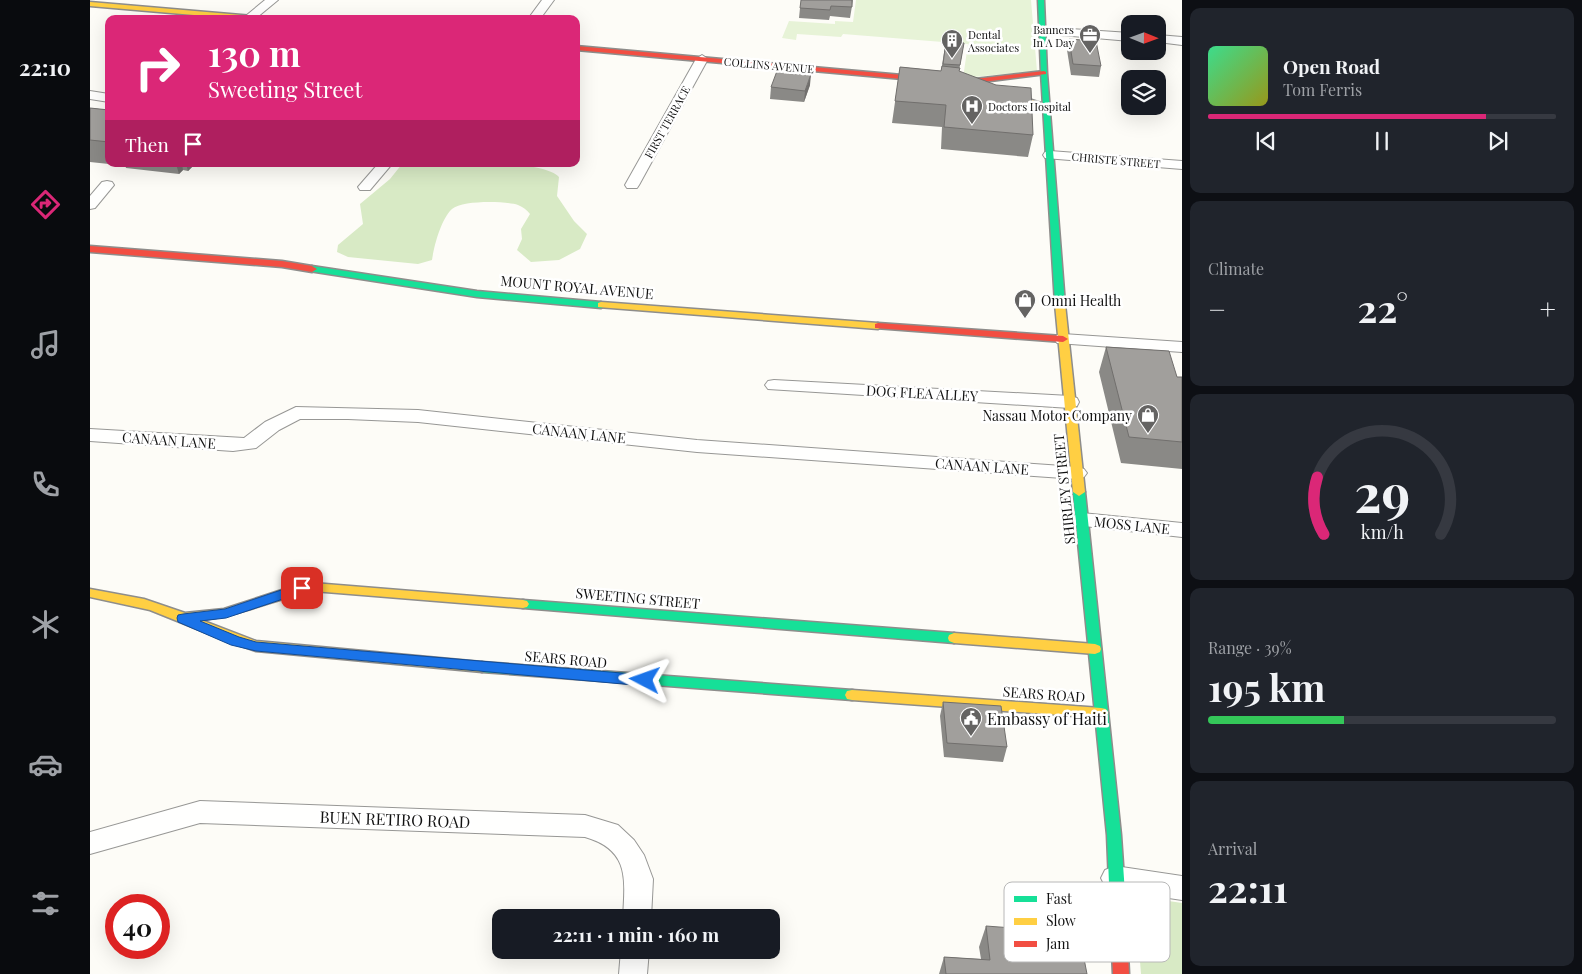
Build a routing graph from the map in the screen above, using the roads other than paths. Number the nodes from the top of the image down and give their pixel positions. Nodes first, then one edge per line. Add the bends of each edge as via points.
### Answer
1 (272, 0) edge
2 (548, 0) edge
3 (1041, 0) edge
4 (90, 4) edge
5 (215, 15) edge
6 (253, 15) edge
7 (537, 15) edge
8 (1041, 31) junction
9 (1121, 36) edge
10 (1166, 40) edge
11 (1182, 41) edge
12 (580, 48) edge
13 (702, 60) junction
14 (1044, 73) junction
15 (944, 80) edge
16 (90, 96) edge
17 (105, 98) edge
18 (1046, 106) junction
19 (1050, 154) junction
20 (1182, 165) edge
21 (382, 167) edge
22 (632, 185) dead end
23 (107, 186) dead end
24 (365, 187) dead end
25 (90, 205) edge
26 (90, 249) edge
27 (1063, 339) junction
28 (1182, 347) edge
29 (774, 385) dead end
30 (1070, 402) junction
31 (90, 435) edge
32 (1077, 473) junction
33 (1082, 520) junction
34 (1182, 530) edge
35 (90, 593) edge
36 (183, 618) junction
37 (1095, 649) junction
38 (1101, 713) junction
39 (90, 843) edge
40 (1115, 878) junction
41 (1115, 882) edge
42 (1142, 882) edge
43 (638, 909) edge
44 (634, 959) edge
45 (633, 974) edge

1 - 6 street
2 - 7 street
3 - 8 main road, SHIRLEY STREET
4 - 5 main road
8 - 9 street
8 - 14 main road, SHIRLEY STREET
10 - 11 street
12 - 13 main road, COLLINS AVENUE
13 - 15 main road, COLLINS AVENUE
13 - 22 street, FIRST TERRACE
14 - 18 main road, SHIRLEY STREET
14 - 18 main road via 961,82
16 - 17 street
18 - 19 main road, SHIRLEY STREET
19 - 20 street, CHRISTE STREET
19 - 27 main road, SHIRLEY STREET
21 - 24 street
23 - 25 street
26 - 27 main road, MOUNT ROYAL AVENUE via 282,264 477,294
27 - 28 street
27 - 30 main road, SHIRLEY STREET
29 - 30 street, DOG FLEA ALLEY
30 - 32 main road, SHIRLEY STREET
31 - 32 street, CANAAN LANE via 249,444 296,413 348,413 418,416 697,446
32 - 33 main road, SHIRLEY STREET
33 - 34 street, MOSS LANE
33 - 37 main road, SHIRLEY STREET
35 - 36 main road, SEARS ROAD
36 - 37 main road, SWEETING STREET via 226,613 313,587
36 - 38 main road, SEARS ROAD via 256,646 586,676
37 - 38 main road, SHIRLEY STREET
38 - 40 main road, SHIRLEY STREET via 1114,835
39 - 43 street, BUEN RETIRO ROAD via 200,812 584,826 608,833 625,848 635,863 640,879
40 - 41 main road, SHIRLEY STREET
40 - 42 street
44 - 45 street

